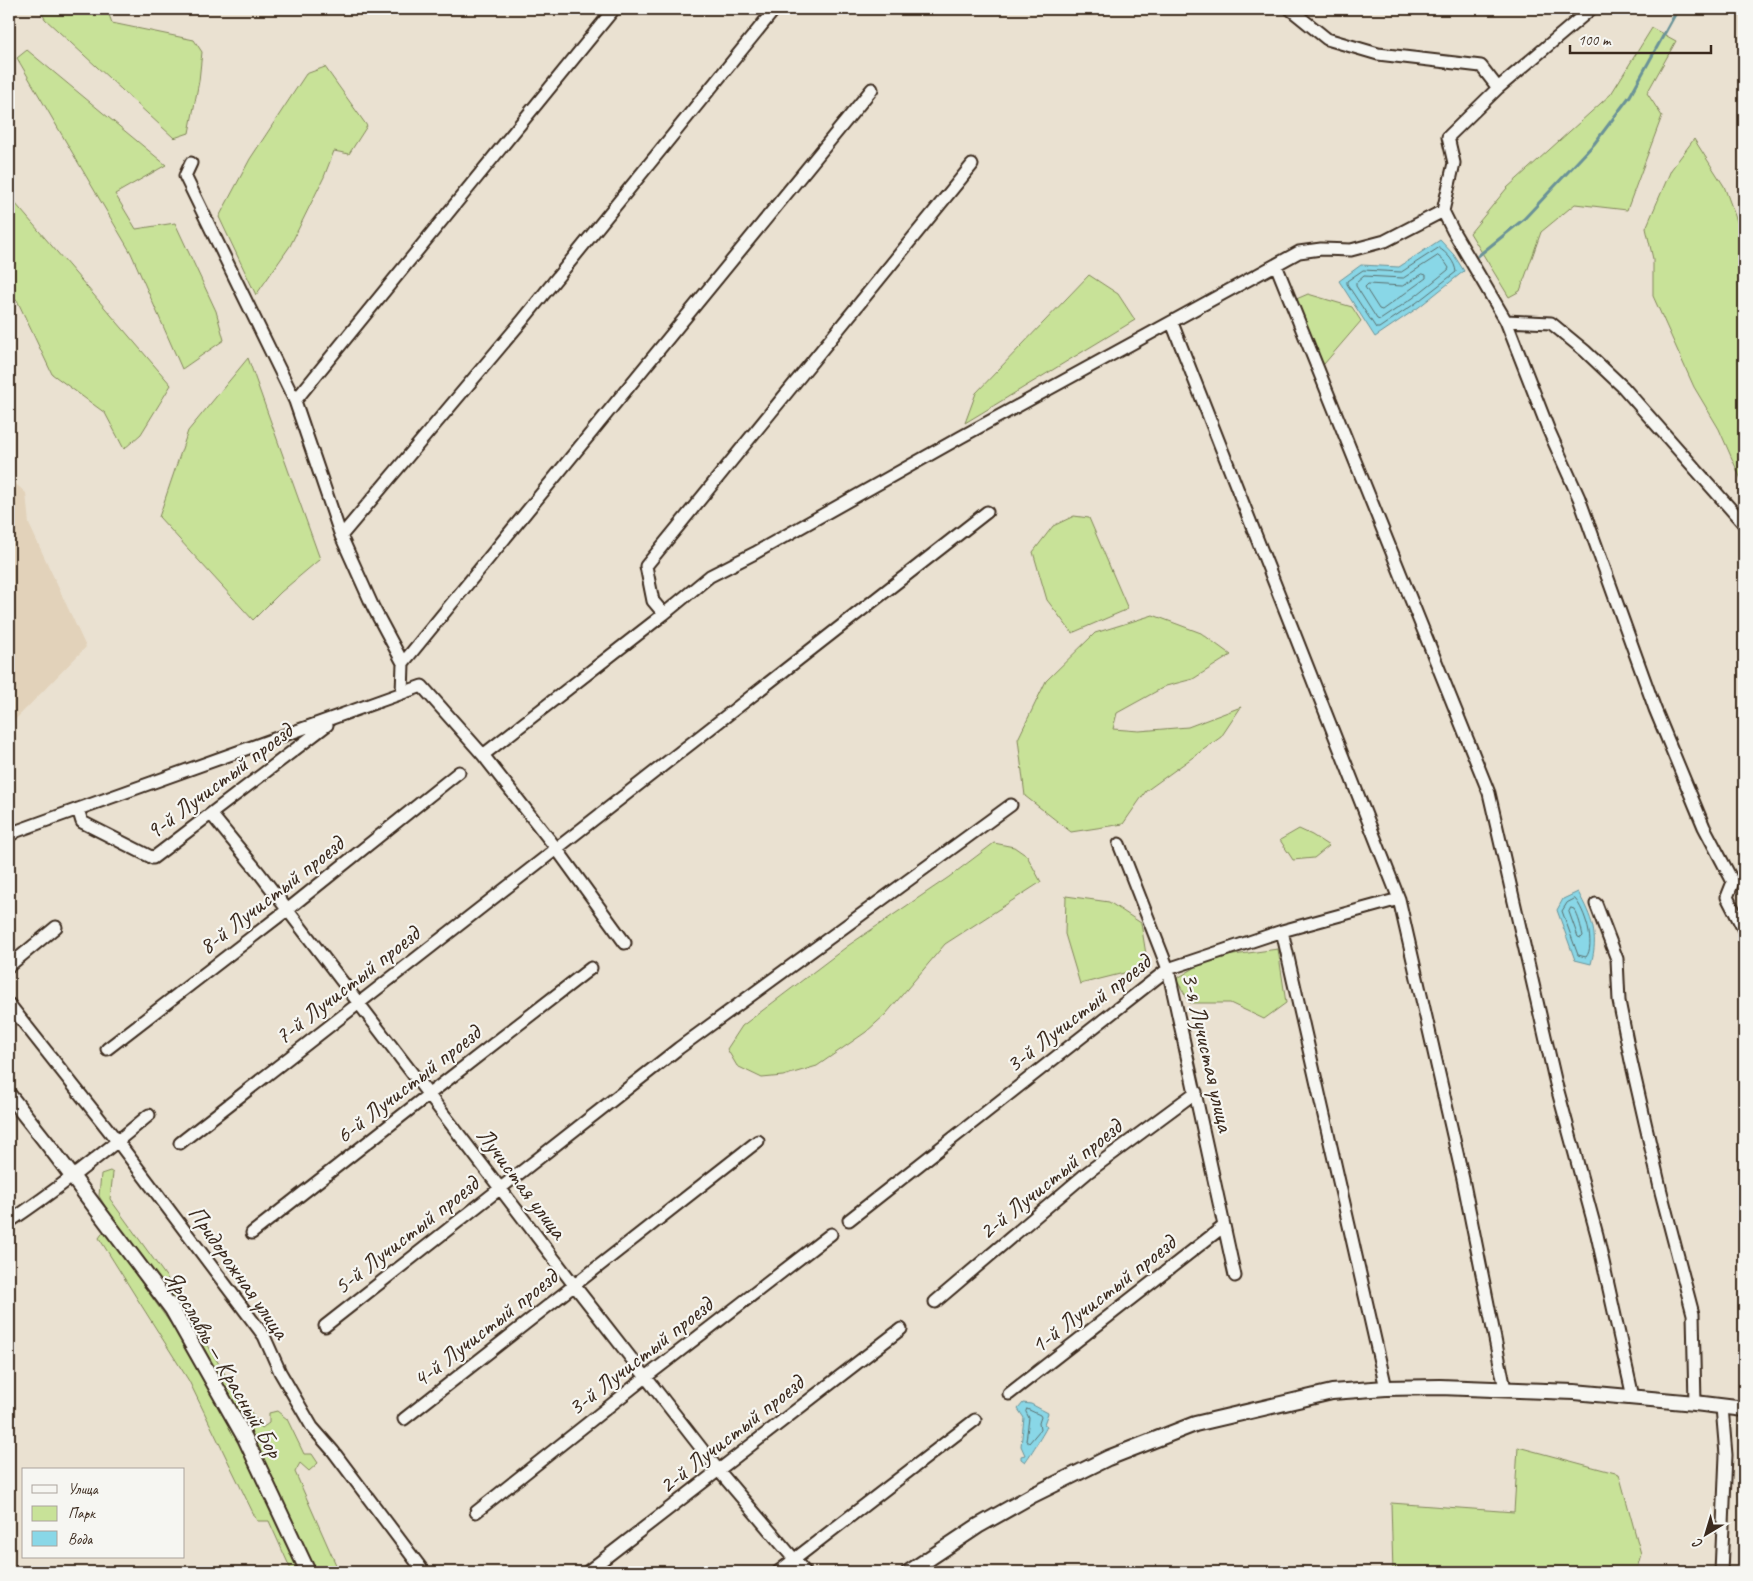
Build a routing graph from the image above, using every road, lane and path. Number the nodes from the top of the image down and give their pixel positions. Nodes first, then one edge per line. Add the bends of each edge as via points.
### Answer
1 (614, 9) edge
2 (1290, 9) edge
3 (1591, 9) edge
4 (774, 10) dead end
5 (1498, 88) junction
6 (872, 89) dead end
7 (191, 162) dead end
8 (972, 165) dead end
9 (1443, 211) junction
10 (1276, 265) junction
11 (1506, 321) junction
12 (1172, 323) junction
13 (295, 401) junction
14 (987, 512) dead end
15 (1744, 524) edge
16 (341, 536) junction
17 (664, 614) junction
18 (402, 663) junction
19 (402, 693) junction
20 (336, 718) junction
21 (483, 754) junction
22 (459, 772) dead end
23 (1011, 805) dead end
24 (78, 809) junction
25 (211, 814) junction
26 (9, 836) edge
27 (1119, 844) dead end
28 (556, 848) junction
29 (1398, 899) junction
30 (1596, 904) dead end
31 (287, 910) junction
32 (56, 927) dead end
33 (1744, 930) edge
34 (1282, 931) junction
35 (625, 943) dead end
36 (9, 966) edge
37 (591, 968) dead end
38 (1168, 969) junction
39 (358, 1003) junction
40 (9, 1004) edge
41 (108, 1049) dead end
42 (1196, 1092) junction
43 (428, 1094) junction
44 (9, 1096) edge
45 (149, 1115) dead end
46 (758, 1140) dead end
47 (118, 1142) junction
48 (180, 1142) dead end
49 (73, 1177) junction
50 (500, 1188) junction
51 (848, 1220) dead end
52 (9, 1222) edge
53 (1224, 1226) junction
54 (252, 1233) dead end
55 (831, 1234) dead end
56 (1235, 1276) dead end
57 (574, 1285) junction
58 (935, 1302) dead end
59 (325, 1326) dead end
60 (901, 1329) dead end
61 (646, 1377) junction
62 (1386, 1388) junction
63 (1505, 1389) junction
64 (1009, 1394) dead end
65 (1633, 1397) junction
66 (1695, 1403) junction
67 (1722, 1407) junction
68 (1744, 1410) edge
69 (404, 1418) dead end
70 (975, 1420) dead end
71 (719, 1470) junction
72 (476, 1512) dead end
73 (794, 1560) junction
74 (308, 1572) edge
75 (424, 1572) edge
76 (587, 1572) edge
77 (778, 1572) edge
78 (805, 1572) edge
79 (909, 1572) edge
80 (1721, 1572) edge

1 - 13 street
2 - 5 street via 1327,39 1378,54 1481,66
3 - 5 street
4 - 16 street via 522,321
5 - 9 street via 1448,137 1454,163
6 - 18 street
7 - 13 street via 185,176
8 - 17 street via 646,566 653,602
9 - 10 street via 1385,241 1351,250 1299,252
9 - 11 street
10 - 12 street
10 - 65 street via 1489,793 1556,1084 1597,1235
11 - 15 street via 1551,323 1585,351 1623,387
11 - 33 street via 1545,422 1580,498 1656,709 1704,827 1733,882 1727,897
12 - 17 street via 710,576
12 - 29 street
13 - 16 street
14 - 28 street, 7-й Лучистый проезд
16 - 18 street
17 - 21 street
18 - 19 street
19 - 20 street
19 - 21 street via 422,686
20 - 24 street
20 - 25 street, 9-й Лучистый проезд
21 - 28 street
22 - 31 street, 8-й Лучистый проезд
23 - 50 street, 5-й Лучистый проезд via 679,1048
24 - 25 street, 9-й Лучистый проезд via 82,822 153,858
24 - 26 street
25 - 31 street, Лучистая улица
27 - 38 street, 3-я Лучистая улица
28 - 35 street
28 - 39 street, 7-й Лучистый проезд
29 - 34 street, 3-й Лучистый проезд
29 - 63 street via 1462,1178
30 - 66 street via 1617,959 1619,1001 1633,1070 1693,1314
31 - 39 street, Лучистая улица
31 - 41 street, 8-й Лучистый проезд
32 - 36 street
34 - 38 street, 3-й Лучистый проезд
34 - 62 street
37 - 43 street, 6-й Лучистый проезд
38 - 42 street, 3-я Лучистая улица
38 - 51 street, 3-й Лучистый проезд
39 - 43 street, Лучистая улица
39 - 48 street, 7-й Лучистый проезд
40 - 47 street, Придорожная улица
42 - 53 street, 3-я Лучистая улица
42 - 58 street, 2-й Лучистый проезд via 1088,1172
43 - 50 street, Лучистая улица
43 - 54 street, 6-й Лучистый проезд
44 - 49 street, Ярославль — Красный Бор
45 - 47 street
46 - 57 street, 4-й Лучистый проезд
47 - 49 street
47 - 75 street, Придорожная улица via 264,1336 280,1372 312,1427
49 - 52 street
49 - 74 street, Ярославль — Красный Бор via 172,1309 245,1438
50 - 57 street, Лучистая улица
50 - 59 street, 5-й Лучистый проезд
53 - 56 street, 3-я Лучистая улица
53 - 64 street, 1-й Лучистый проезд
55 - 61 street, 3-й Лучистый проезд
57 - 61 street, Лучистая улица
57 - 69 street, 4-й Лучистый проезд
60 - 71 street, 2-й Лучистый проезд
61 - 71 street, Лучистая улица
61 - 72 street, 3-й Лучистый проезд
62 - 63 street
62 - 79 street via 1332,1392 1194,1424 1108,1458 1033,1495 978,1526
63 - 65 street
65 - 66 street
66 - 67 street
67 - 68 street
67 - 80 street via 1726,1455
70 - 73 street
71 - 73 street, Лучистая улица
71 - 76 street, 2-й Лучистый проезд
73 - 77 street
73 - 78 street, Лучистая улица

